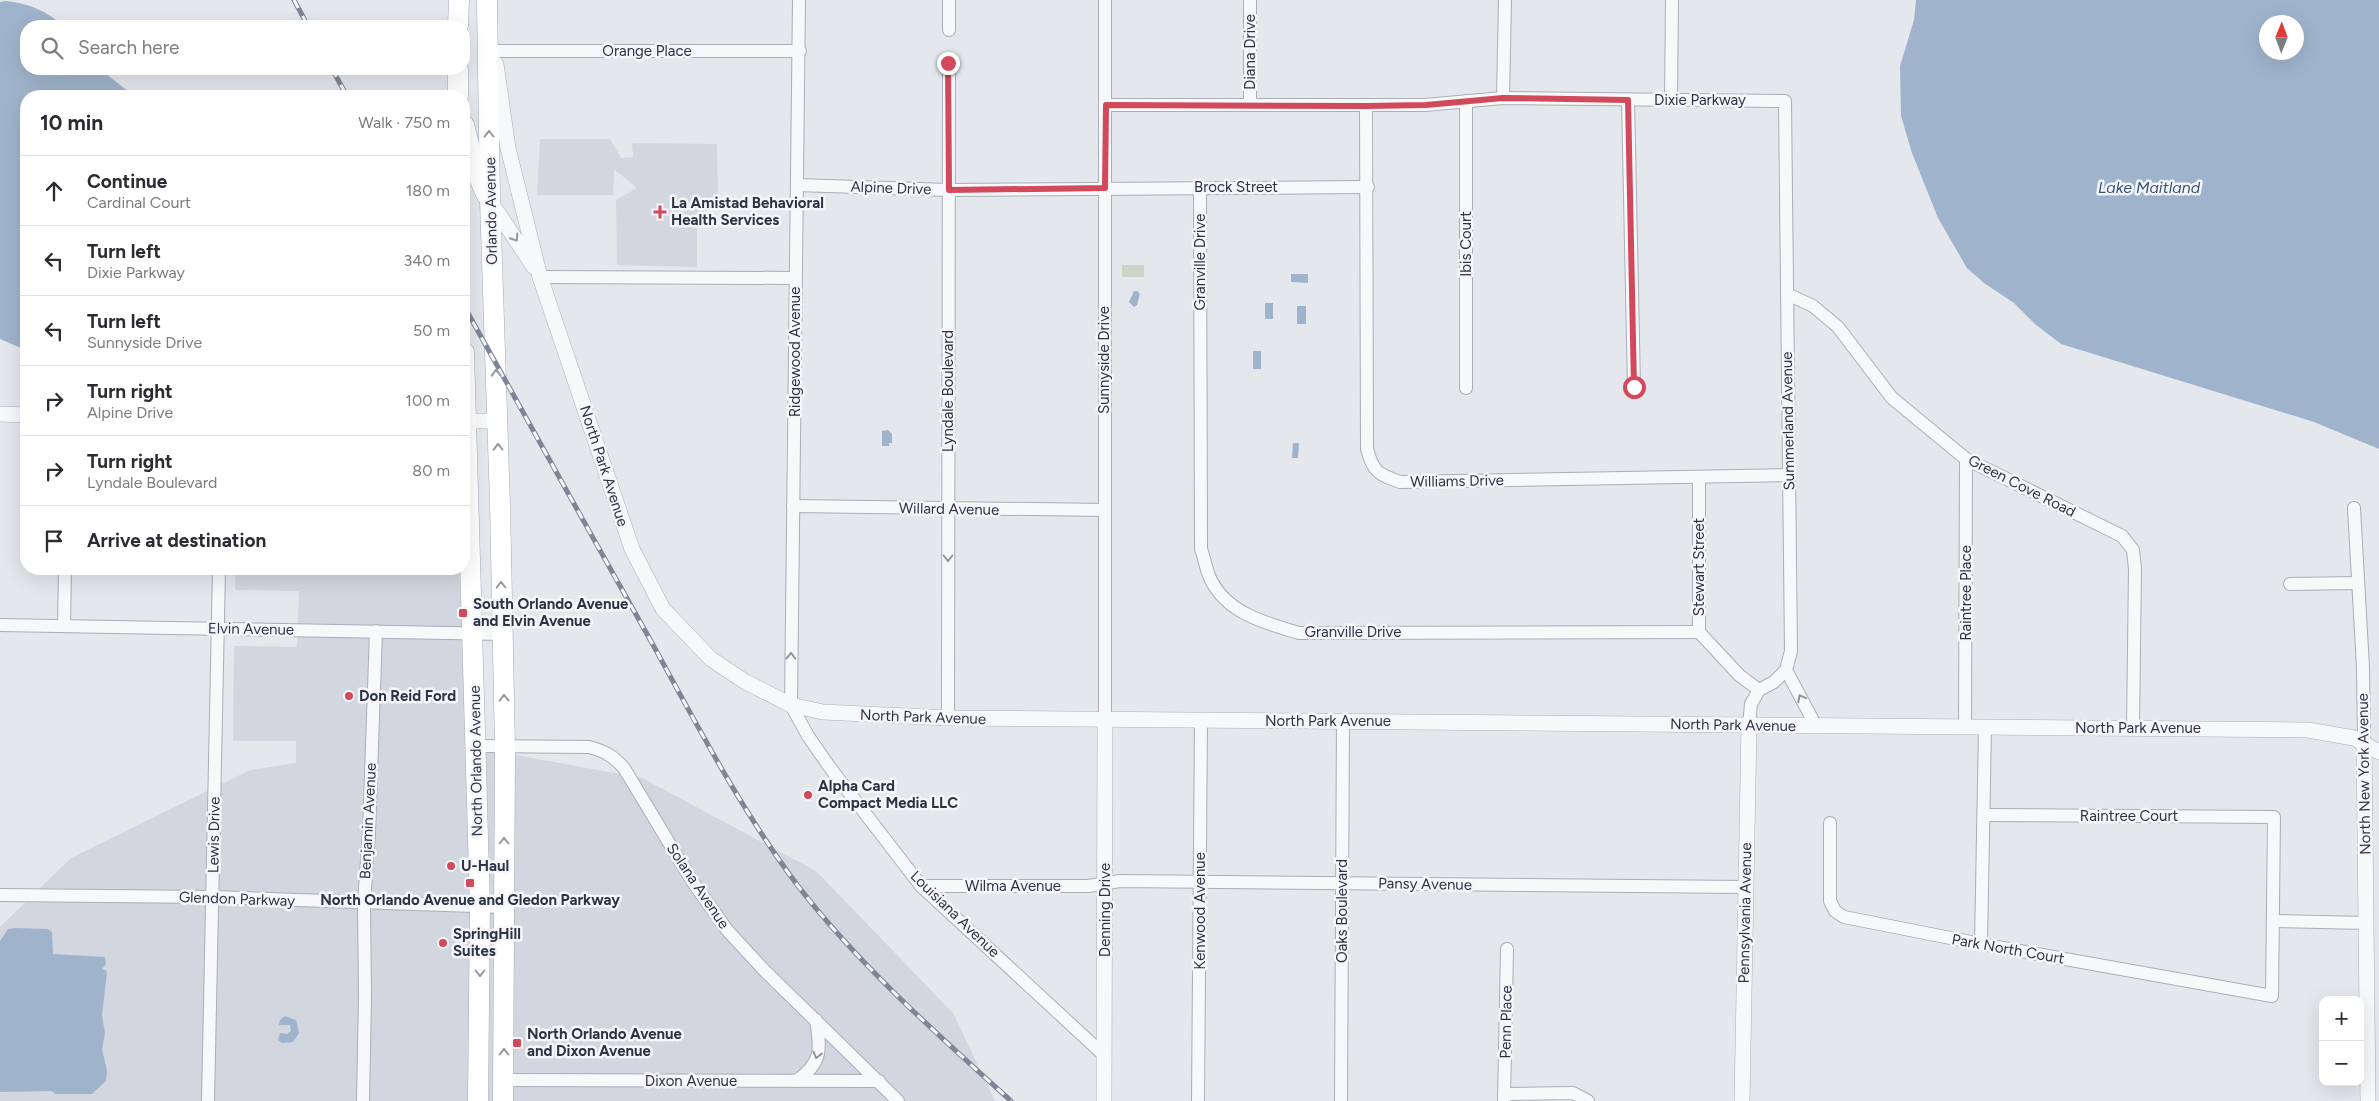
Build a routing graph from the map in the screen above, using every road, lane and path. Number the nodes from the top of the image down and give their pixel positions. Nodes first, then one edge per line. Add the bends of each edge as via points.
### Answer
1 (458, 0) edge
2 (799, 0) edge
3 (949, 0) edge
4 (1105, 0) edge
5 (1250, 0) edge
6 (1505, 0) edge
7 (1672, 0) edge
8 (487, 6) edge
9 (458, 20) edge
10 (949, 30) dead end
11 (494, 52) junction
12 (800, 52) junction
13 (948, 63) dead end
14 (458, 75) edge
15 (458, 90) edge
16 (1503, 98) junction
17 (1628, 100) junction
18 (1671, 100) junction
19 (1466, 101) junction
20 (1785, 101) joint
21 (1106, 105) junction
22 (1250, 105) junction
23 (1366, 106) junction
24 (470, 148) edge
25 (797, 185) junction
26 (1368, 186) junction
27 (1200, 187) junction
28 (1105, 188) junction
29 (949, 190) junction
30 (490, 200) junction
31 (540, 277) junction
32 (795, 278) junction
33 (1787, 294) junction
34 (1634, 387) dead end
35 (1466, 388) dead end
36 (0, 414) edge
37 (20, 415) edge
38 (470, 421) edge
39 (498, 421) junction
40 (1966, 459) junction
41 (1789, 475) junction
42 (1699, 478) junction
43 (793, 506) junction
44 (2354, 508) dead end
45 (948, 509) junction
46 (1104, 510) junction
47 (470, 573) edge
48 (65, 575) edge
49 (220, 575) edge
50 (2358, 583) junction
51 (2290, 584) dead end
52 (0, 625) edge
53 (64, 626) junction
54 (218, 629) junction
55 (376, 631) junction
56 (1699, 632) junction
57 (472, 634) junction
58 (503, 634) junction
59 (1786, 670) junction
60 (1759, 690) junction
61 (790, 705) junction
62 (948, 718) junction
63 (1105, 720) junction
64 (1201, 720) junction
65 (1343, 721) junction
66 (1749, 725) junction
67 (1816, 726) junction
68 (1964, 727) junction
69 (1985, 727) junction
70 (2134, 728) junction
71 (2364, 742) junction
72 (476, 746) junction
73 (505, 747) junction
74 (2379, 752) edge
75 (1984, 815) junction
76 (1830, 822) dead end
77 (1200, 881) junction
78 (1342, 882) junction
79 (1105, 883) junction
80 (921, 886) junction
81 (1745, 888) junction
82 (0, 895) edge
83 (212, 897) junction
84 (364, 904) junction
85 (480, 906) junction
86 (504, 907) junction
87 (2273, 921) junction
88 (2367, 923) junction
89 (1981, 944) junction
90 (1507, 949) dead end
91 (816, 1020) junction
92 (1105, 1056) junction
93 (504, 1080) junction
94 (796, 1081) junction
95 (879, 1081) junction
96 (2372, 1092) edge
97 (1504, 1098) edge
98 (208, 1101) edge
99 (363, 1101) edge
100 (478, 1101) edge
101 (503, 1101) edge
102 (898, 1101) edge
103 (1104, 1101) edge
104 (1198, 1101) edge
105 (1341, 1101) edge
106 (1588, 1101) edge
107 (1742, 1101) edge

1 - 9 main road
2 - 12 street, Ridgewood Avenue
3 - 10 street
4 - 21 street, Sunnyside Drive
5 - 22 street, Diana Drive
6 - 16 street
7 - 18 street
8 - 11 street, North Park Avenue
30 -> 8 main road, Orlando Avenue
11 - 12 street, Orange Place
11 - 31 street, North Park Avenue via 508,148
12 - 25 street, Ridgewood Avenue
13 - 29 street, Lyndale Boulevard
14 - 15 main road
16 - 17 street, Dixie Parkway
16 - 19 street, Dixie Parkway
17 - 18 street, Dixie Parkway
17 - 34 street
18 - 20 street, Dixie Parkway
19 - 23 street, Dixie Parkway
19 - 35 street, Ibis Court
20 - 33 street, Summerland Avenue
21 - 22 street, Dixie Parkway
21 - 28 street, Sunnyside Drive
22 - 23 street, Dixie Parkway
23 - 26 street, Williams Drive
24 - 30 main road
25 - 29 street, Alpine Drive
25 - 32 street, Ridgewood Avenue
26 - 27 street, Brock Street
26 - 42 street, Williams Drive via 1367,448 1370,463 1380,475 1400,482
27 - 28 street, Brock Street
27 - 56 street, Granville Drive via 1201,548 1211,581 1228,604 1260,621 1299,633
28 - 29 street, Alpine Drive
28 - 46 street, Sunnyside Drive
29 - 45 street, Lyndale Boulevard
30 -> 31 street, North Park Avenue
39 -> 30 main road, Orlando Avenue
31 - 32 street
31 - 61 street, North Park Avenue via 632,549 656,598 670,618 711,659 744,682
32 - 43 street, Ridgewood Avenue
33 - 40 street, Green Cove Road via 1813,306 1838,327 1892,398
33 - 41 street, Summerland Avenue
36 - 37 street
38 - 39 street
58 -> 39 main road, North Orlando Avenue
40 - 68 street, Raintree Place
40 - 70 street, Green Cove Road via 2122,536 2133,550
41 - 42 street, Williams Drive
41 - 59 street, Summerland Avenue via 1792,651
42 - 56 street, Stewart Street
43 - 45 street, Willard Avenue
61 -> 43 street, Ridgewood Avenue
44 - 50 street, North New York Avenue
45 - 46 street, Willard Avenue
45 -> 62 street, Lyndale Boulevard
46 - 63 street, Sunnyside Drive
47 - 57 main road, North Orlando Avenue
48 - 53 street
49 - 54 street, Lewis Drive
50 - 51 street
50 - 71 street, North New York Avenue
52 - 53 street, Elvin Avenue
53 - 54 street, Elvin Avenue
54 - 55 street, Elvin Avenue
54 - 83 street, Lewis Drive
55 - 57 street, Elvin Avenue
55 - 84 street, Benjamin Avenue via 370,830
56 - 60 street, Stewart Street via 1739,675
57 - 58 street, Elvin Avenue
57 - 72 main road, North Orlando Avenue
73 -> 58 main road, North Orlando Avenue
59 - 60 street
67 -> 59 street
60 - 66 street via 1751,704
61 - 62 street, North Park Avenue via 851,715
61 - 80 street, Louisiana Avenue via 831,769
62 - 63 street, North Park Avenue
63 - 64 street, North Park Avenue
63 - 79 street, Denning Drive
64 - 65 street, North Park Avenue
64 - 77 street, Kenwood Avenue
65 - 66 street, North Park Avenue
65 - 78 street, Oaks Boulevard
66 - 67 street, North Park Avenue
66 - 81 street, Pennsylvania Avenue
67 - 68 street, North Park Avenue
68 - 69 street, North Park Avenue
69 - 70 street, North Park Avenue
69 - 75 street
70 - 71 street, North Park Avenue via 2308,730
71 - 74 street, North Park Avenue
71 - 88 street, North New York Avenue
72 - 73 street, Solana Avenue
72 - 85 main road, North Orlando Avenue
86 -> 73 main road, North Orlando Avenue
73 - 91 street, Solana Avenue via 588,747 604,750 615,758 692,881 727,930
75 - 87 street, Raintree Court via 2274,817
75 - 89 street
76 - 89 street, Park North Court via 1830,901 1834,911 1844,917
77 - 78 street, Pansy Avenue
77 - 79 street, Pansy Avenue via 1120,880
77 - 104 street, Kenwood Avenue
78 - 81 street, Pansy Avenue
78 - 105 street, Oaks Boulevard
79 - 80 street, Wilma Avenue via 1088,886
79 - 92 street, Denning Drive
80 - 92 street, Louisiana Avenue
81 - 107 street, Pennsylvania Avenue
82 - 83 street, Glendon Parkway
83 - 84 street, Glendon Parkway
83 - 98 street, Lewis Drive
84 - 85 street, Glendon Parkway
84 - 99 street, Benjamin Avenue
85 - 86 street, Glendon Parkway
85 -> 100 main road, North Orlando Avenue
93 -> 86 main road, North Orlando Avenue
87 - 88 street
87 - 89 street, Park North Court via 2272,996
88 - 96 street, North New York Avenue
90 - 97 street, Penn Place
91 -> 94 street via 819,1054 807,1074
91 - 95 street, Solana Avenue
92 - 103 street, Denning Drive
93 - 94 street, Dixon Avenue
93 - 101 main road, North Orlando Avenue
94 - 95 street, Dixon Avenue
95 - 102 street, Solana Avenue
97 - 106 street, Penn Place via 1572,1094

